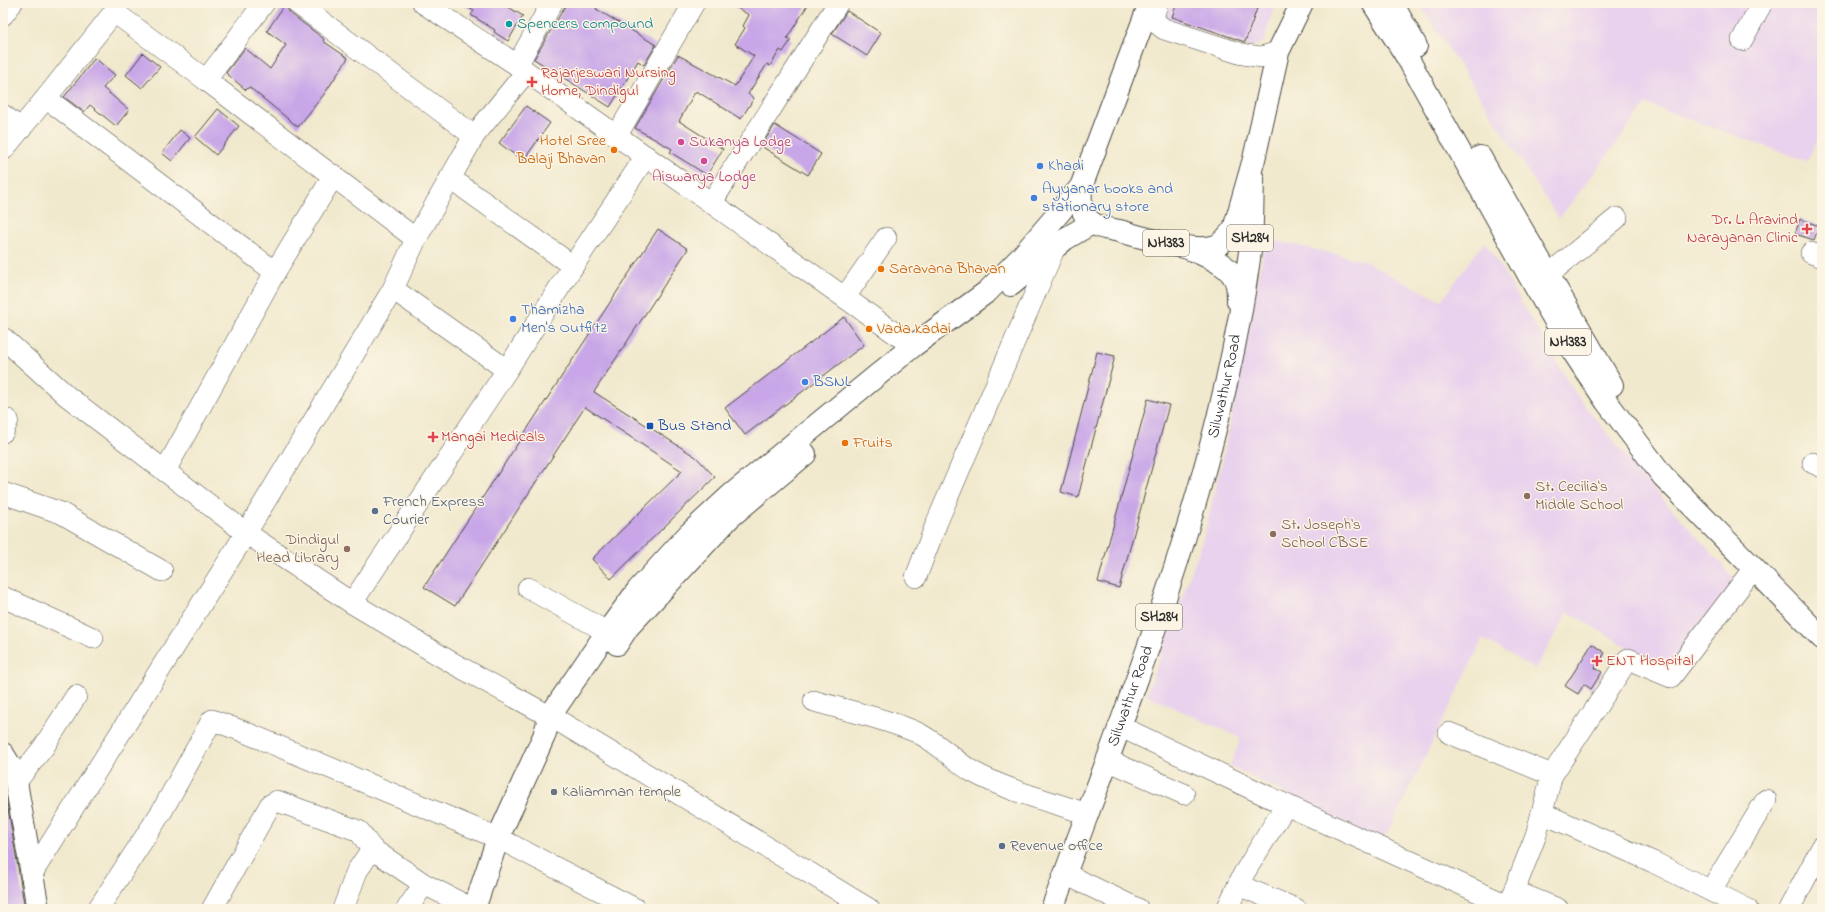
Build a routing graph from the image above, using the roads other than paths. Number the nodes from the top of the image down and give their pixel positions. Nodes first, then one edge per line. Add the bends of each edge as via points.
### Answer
1 (12, 3) edge
2 (264, 3) edge
3 (297, 3) edge
4 (423, 3) edge
5 (552, 3) edge
6 (694, 3) edge
7 (838, 3) edge
8 (1150, 3) edge
9 (1157, 3) edge
10 (1302, 3) edge
11 (1374, 3) edge
12 (1392, 3) edge
13 (1762, 3) edge
14 (117, 8) edge
15 (3, 14) edge
16 (1742, 40) dead end
17 (1278, 52) junction
18 (521, 68) junction
19 (206, 80) junction
20 (46, 98) junction
21 (3, 115) edge
22 (21, 129) junction
23 (617, 135) junction
24 (474, 136) junction
25 (3, 150) edge
26 (646, 156) junction
27 (1254, 159) junction
28 (334, 175) junction
29 (450, 178) junction
30 (1081, 187) junction
31 (712, 202) junction
32 (1617, 218) dead end
33 (1092, 223) junction
34 (886, 238) dead end
35 (416, 239) junction
36 (1180, 245) junction
37 (1055, 247) junction
38 (573, 266) junction
39 (275, 272) junction
40 (1548, 275) junction
41 (393, 289) junction
42 (845, 297) junction
43 (1239, 316) junction
44 (3, 338) edge
45 (914, 346) junction
46 (507, 370) junction
47 (165, 471) junction
48 (770, 474) junction
49 (3, 493) edge
50 (246, 533) junction
51 (1754, 568) junction
52 (162, 571) dead end
53 (916, 577) dead end
54 (528, 588) dead end
55 (3, 597) edge
56 (352, 603) junction
57 (1822, 617) edge
58 (607, 632) junction
59 (93, 638) dead end
60 (1822, 638) edge
61 (76, 696) dead end
62 (814, 701) dead end
63 (552, 725) junction
64 (1119, 726) junction
65 (1449, 733) dead end
66 (3, 754) edge
67 (1107, 760) junction
68 (1552, 775) junction
69 (16, 782) junction
70 (1184, 794) dead end
71 (1766, 800) dead end
72 (1286, 805) junction
73 (1542, 813) junction
74 (1087, 814) junction
75 (498, 838) junction
76 (1822, 847) edge
77 (372, 850) junction
78 (1065, 874) junction
79 (31, 875) junction
80 (424, 884) junction
81 (1238, 885) junction
82 (1711, 890) junction
83 (1509, 902) edge
84 (1135, 908) edge
85 (38, 909) edge
86 (98, 909) edge
87 (212, 909) edge
88 (343, 909) edge
89 (407, 909) edge
90 (474, 909) edge
91 (636, 909) edge
92 (869, 909) edge
93 (1052, 909) edge
94 (1227, 909) edge
95 (1296, 909) edge
96 (1558, 909) edge
97 (1747, 909) edge
98 (1789, 909) edge

1 - 15 street
2 - 19 street
3 - 24 street
4 - 18 street
5 - 18 street
6 - 23 street
7 - 31 street
8 - 30 main road
9 - 17 street via 1155,22 1164,28 1242,54 1261,57
10 - 17 main road, NH383
11 - 51 main road, NH383 via 1407,57 1536,288 1606,401 1664,476
12 - 40 main road, NH383
13 - 16 street
14 - 19 street
14 - 20 street
17 - 27 main road, NH383
18 - 23 street
18 - 24 street
19 - 28 street
20 - 22 street
20 - 39 street
21 - 22 street
22 - 25 street
23 - 26 street
24 - 29 street
26 - 31 street
26 - 38 street
27 - 36 main road, NH383 via 1234,229 1228,236 1216,246
27 - 43 main road, Siluvathur Road / SH284 via 1249,257
28 - 35 street
28 - 39 street
29 - 35 street
29 - 38 street
30 - 33 main road via 1080,202 1083,212
30 - 45 main road via 1022,256 988,291
31 - 42 street
32 - 40 street
33 - 36 main road, NH383
33 - 37 main road
34 - 42 street
35 - 41 street
36 - 43 main road, Siluvathur Road / SH284 via 1230,271 1237,284
37 - 48 main road
37 - 53 street
38 - 46 street
39 - 47 street
40 - 57 main road, NH383 via 1619,399 1644,432 1670,464
41 - 46 street
41 - 50 street
42 - 45 street
43 - 64 main road, Siluvathur Road / SH284 via 1211,447 1158,619
44 - 47 street via 67,396
45 - 48 main road
46 - 56 street
47 - 50 street
48 - 58 main road via 689,534 638,590
48 - 63 main road via 628,627
49 - 52 street via 61,513
50 - 56 street
50 - 79 street
51 - 60 main road, NH383
51 - 68 street via 1671,677 1628,659
54 - 58 street
55 - 59 street
56 - 63 street
58 - 63 main road
61 - 69 street via 43,748
62 - 74 street via 915,732 930,739 973,771 1006,786
63 - 75 main road
63 - 92 street
64 - 67 main road, Siluvathur Road / SH284
64 - 72 street
65 - 68 street
66 - 69 main road
67 - 70 street
67 - 74 main road, Siluvathur Road / SH284
68 - 73 street
69 - 79 main road
71 - 82 street
72 - 81 street
72 - 83 street
73 - 82 street
73 - 83 street via 1536,835
74 - 78 main road, Siluvathur Road / SH284
75 - 86 street via 212,720 162,811
75 - 90 main road
75 - 91 street
76 - 98 street
77 - 80 street
77 - 87 street via 359,831 282,801 273,802
77 - 88 street via 357,871
78 - 84 street
78 - 93 main road, Siluvathur Road / SH284
79 - 85 main road
80 - 89 street
80 - 90 street
81 - 94 street
81 - 95 street
82 - 97 street
83 - 96 street

